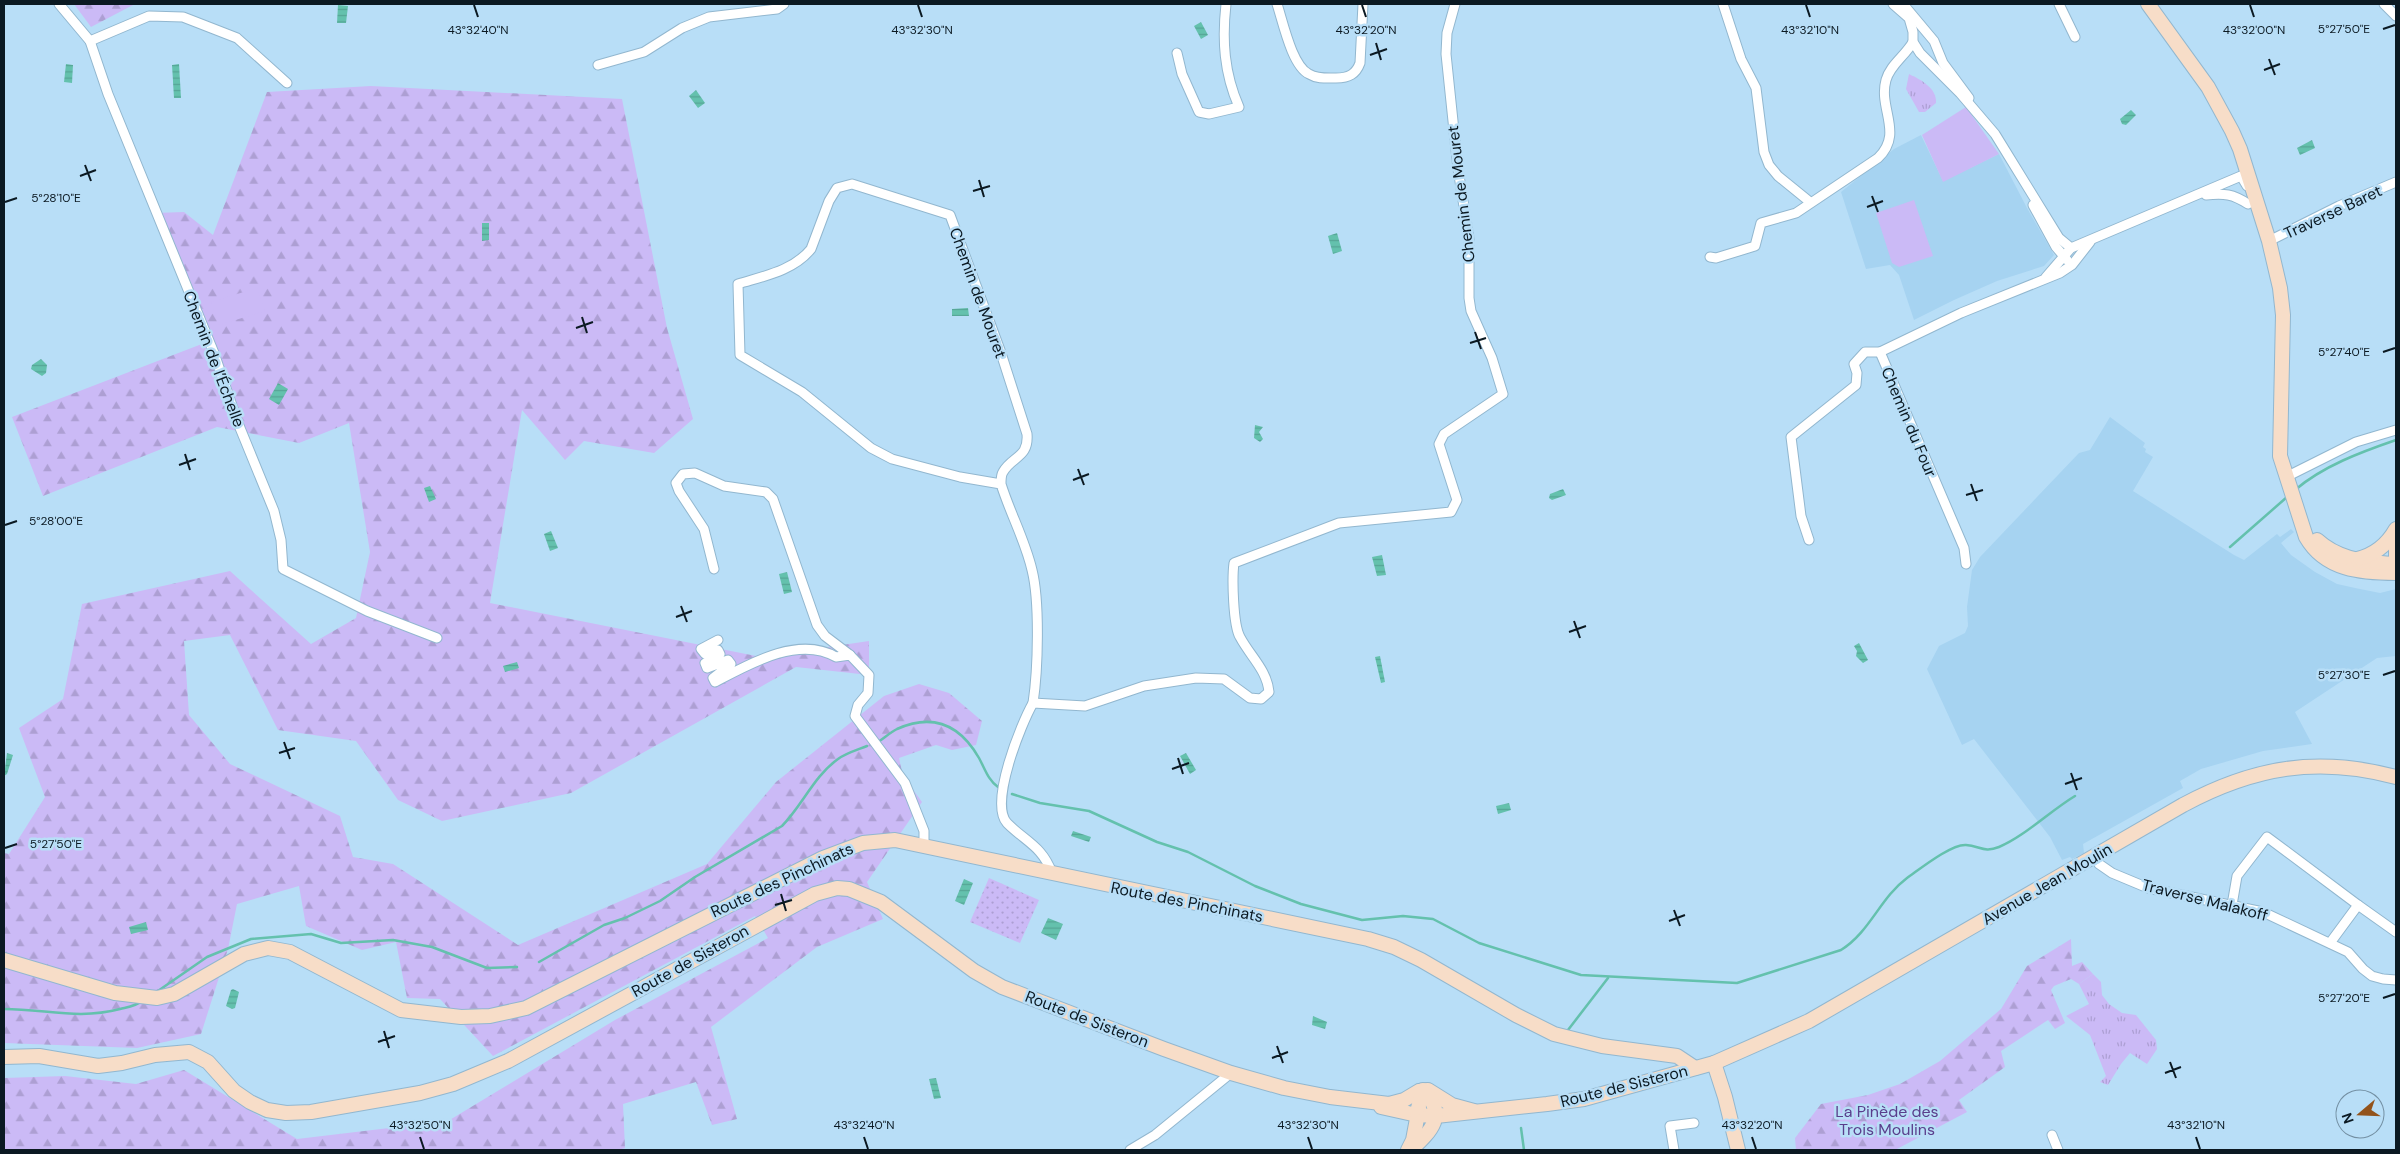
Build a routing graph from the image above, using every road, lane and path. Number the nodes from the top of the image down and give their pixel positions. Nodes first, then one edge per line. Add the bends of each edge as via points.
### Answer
1 (59, 4) edge
2 (784, 4) edge
3 (1226, 4) edge
4 (1277, 4) edge
5 (1363, 4) edge
6 (1455, 4) edge
7 (1723, 4) edge
8 (1893, 4) edge
9 (1903, 4) edge
10 (2060, 4) edge
11 (2148, 4) edge
12 (2384, 4) edge
13 (2396, 16) edge
14 (1923, 29) junction
15 (1913, 32) junction
16 (2075, 37) dead end
17 (90, 40) junction
18 (1913, 42) junction
19 (1177, 53) dead end
20 (1938, 53) junction
21 (1923, 56) junction
22 (1896, 63) junction
23 (598, 65) dead end
24 (287, 83) dead end
25 (1980, 115) junction
26 (2013, 162) junction
27 (2396, 182) edge
28 (2246, 183) junction
29 (2226, 193) junction
30 (2196, 196) junction
31 (1810, 202) junction
32 (2253, 204) junction
33 (2269, 241) junction
34 (2090, 242) junction
35 (2071, 248) junction
36 (2064, 256) junction
37 (1710, 257) dead end
38 (2072, 264) junction
39 (2046, 277) junction
40 (2283, 334) junction
41 (1880, 352) junction
42 (2396, 430) edge
43 (2286, 479) junction
44 (1001, 484) junction
45 (2296, 506) junction
46 (2396, 529) edge
47 (1809, 540) dead end
48 (2396, 549) edge
49 (2396, 559) edge
50 (2353, 560) junction
51 (1966, 564) dead end
52 (2396, 565) edge
53 (714, 569) dead end
54 (2396, 573) edge
55 (437, 638) dead end
56 (718, 640) dead end
57 (850, 655) junction
58 (1033, 703) junction
59 (2396, 777) edge
60 (924, 846) junction
61 (2094, 856) junction
62 (1052, 873) junction
63 (2358, 904) junction
64 (2232, 905) junction
65 (2396, 932) edge
66 (2330, 943) junction
67 (4, 960) edge
68 (2396, 980) edge
69 (4, 1057) edge
70 (1714, 1063) junction
71 (1695, 1068) junction
72 (1231, 1073) junction
73 (1432, 1095) junction
74 (1366, 1102) junction
75 (1474, 1111) junction
76 (1417, 1117) junction
77 (1440, 1119) junction
78 (1694, 1123) dead end
79 (2052, 1135) dead end
80 (1130, 1150) edge
81 (1410, 1150) edge
82 (1674, 1150) edge
83 (1738, 1150) edge
84 (2058, 1150) edge

1 - 17 street, Chemin de l’Échelle
2 - 23 street via 777,9 709,17 682,28 644,52
3 - 19 street via 1223,36 1228,76 1239,107 1209,114 1199,112 1182,74
4 - 5 street via 1301,68 1316,77 1342,78 1352,75 1360,63
6 - 58 street, Chemin de Mouret via 1447,33 1446,61 1469,238 1469,298 1503,394 1444,434 1439,444 1457,500 1451,512 1339,523 1234,563 1232,578 1238,635 1268,679 1269,692 1261,699 1250,698 1224,679 1196,678 1144,686 1085,706
7 - 31 street via 1741,59 1756,88 1764,152 1778,176
8 - 15 street via 1909,18
9 - 14 street
10 - 16 street
11 - 28 main road via 2208,87 2225,120
12 - 13 street
14 - 15 street
14 - 20 street via 1934,41
15 - 18 street
17 - 24 street via 150,16 183,17 237,38
17 - 55 street, Chemin de l’Échelle via 108,94 214,353 274,511 283,569 367,611
18 - 21 street
18 - 22 street
20 - 21 street
20 - 25 street
21 - 22 street
21 - 25 street
22 - 31 street via 1885,83 1890,129 1887,149
25 - 26 street
26 - 35 street via 2059,238
26 - 36 street via 2035,209
27 - 33 street, Traverse Baret
28 - 29 street
28 - 30 street
28 - 32 main road
29 - 30 street
29 - 32 street
30 - 34 street
31 - 37 street via 1796,213 1761,223 1754,246
32 - 33 main road
32 - 40 main road via 2272,266
33 - 40 main road via 2280,288
34 - 35 street
34 - 38 street
35 - 36 street, Chemin du Four
35 - 38 street
36 - 38 street
36 - 39 street, Chemin du Four
38 - 39 street, Chemin du Four via 2060,273
39 - 41 street, Chemin du Four
40 - 43 main road via 2280,456
41 - 47 street via 1865,352 1854,364 1856,385 1791,436 1801,516
41 - 51 street, Chemin du Four via 1964,548
42 - 43 street via 2356,442
43 - 45 main road
44 - 44 street, Chemin de Mouret via 1002,473 1025,450 1027,434 950,215 852,184 837,188 806,256 792,266 738,284 740,355 808,396 871,448 892,459
44 - 58 street via 1032,572 1036,602
45 - 50 main road via 2316,539 2326,548
45 - 54 main road via 2310,545 2325,559 2355,571
46 - 50 main road via 2382,548
48 - 49 main road
50 - 52 main road
53 - 57 street via 704,529 678,491 676,483 683,474 695,474 724,486 766,492 773,499 817,625 825,636
56 - 57 street via 701,649 706,654 718,650 720,654 705,663 707,668 728,660 732,664 713,678 715,682 774,653 809,650 827,652 836,658
57 - 60 street via 869,675 868,693 855,716 905,783 924,831
58 - 62 street via 1012,755 1001,803 1002,812 1008,824 1041,851
59 - 61 main road, Avenue Jean Moulin via 2358,769 2308,765 2251,775 2203,795
60 - 62 main road, Route des Pinchinats
60 - 67 main road, Route des Pinchinats via 888,840 849,846 526,1008 490,1016 439,1016 401,1010 290,952 268,948 244,954 174,994 150,997 115,993
61 - 64 street, Traverse Malakoff via 2112,873 2148,888
61 - 70 main road, Avenue Jean Moulin via 1809,1021
62 - 71 main road, Route des Pinchinats via 1368,939 1421,960 1554,1034 1574,1041 1677,1056
63 - 64 street via 2267,837 2237,876
63 - 65 street
63 - 66 street
64 - 66 street, Traverse Malakoff via 2263,912
66 - 68 street, Traverse Malakoff via 2348,952 2372,976
69 - 72 main road, Route de Sisteron via 39,1056 98,1066 189,1052 208,1062 250,1102 267,1110 286,1113 311,1112 420,1093 505,1063 815,894 837,888 861,892 882,902 974,971 1002,986
70 - 71 main road, Route de Sisteron
70 - 83 main road
71 - 75 main road, Route de Sisteron via 1584,1099
72 - 74 main road, Route de Sisteron via 1316,1095
72 - 80 street via 1154,1135
73 - 74 main road, Route de Sisteron via 1397,1102
73 - 75 main road, Route de Sisteron
73 - 76 main road via 1422,1104
73 - 77 main road
74 - 76 main road, Route de Sisteron
75 - 77 main road, Route de Sisteron
76 - 77 main road, Route de Sisteron
76 - 81 main road
77 - 81 main road
78 - 82 street via 1670,1126
79 - 84 street

